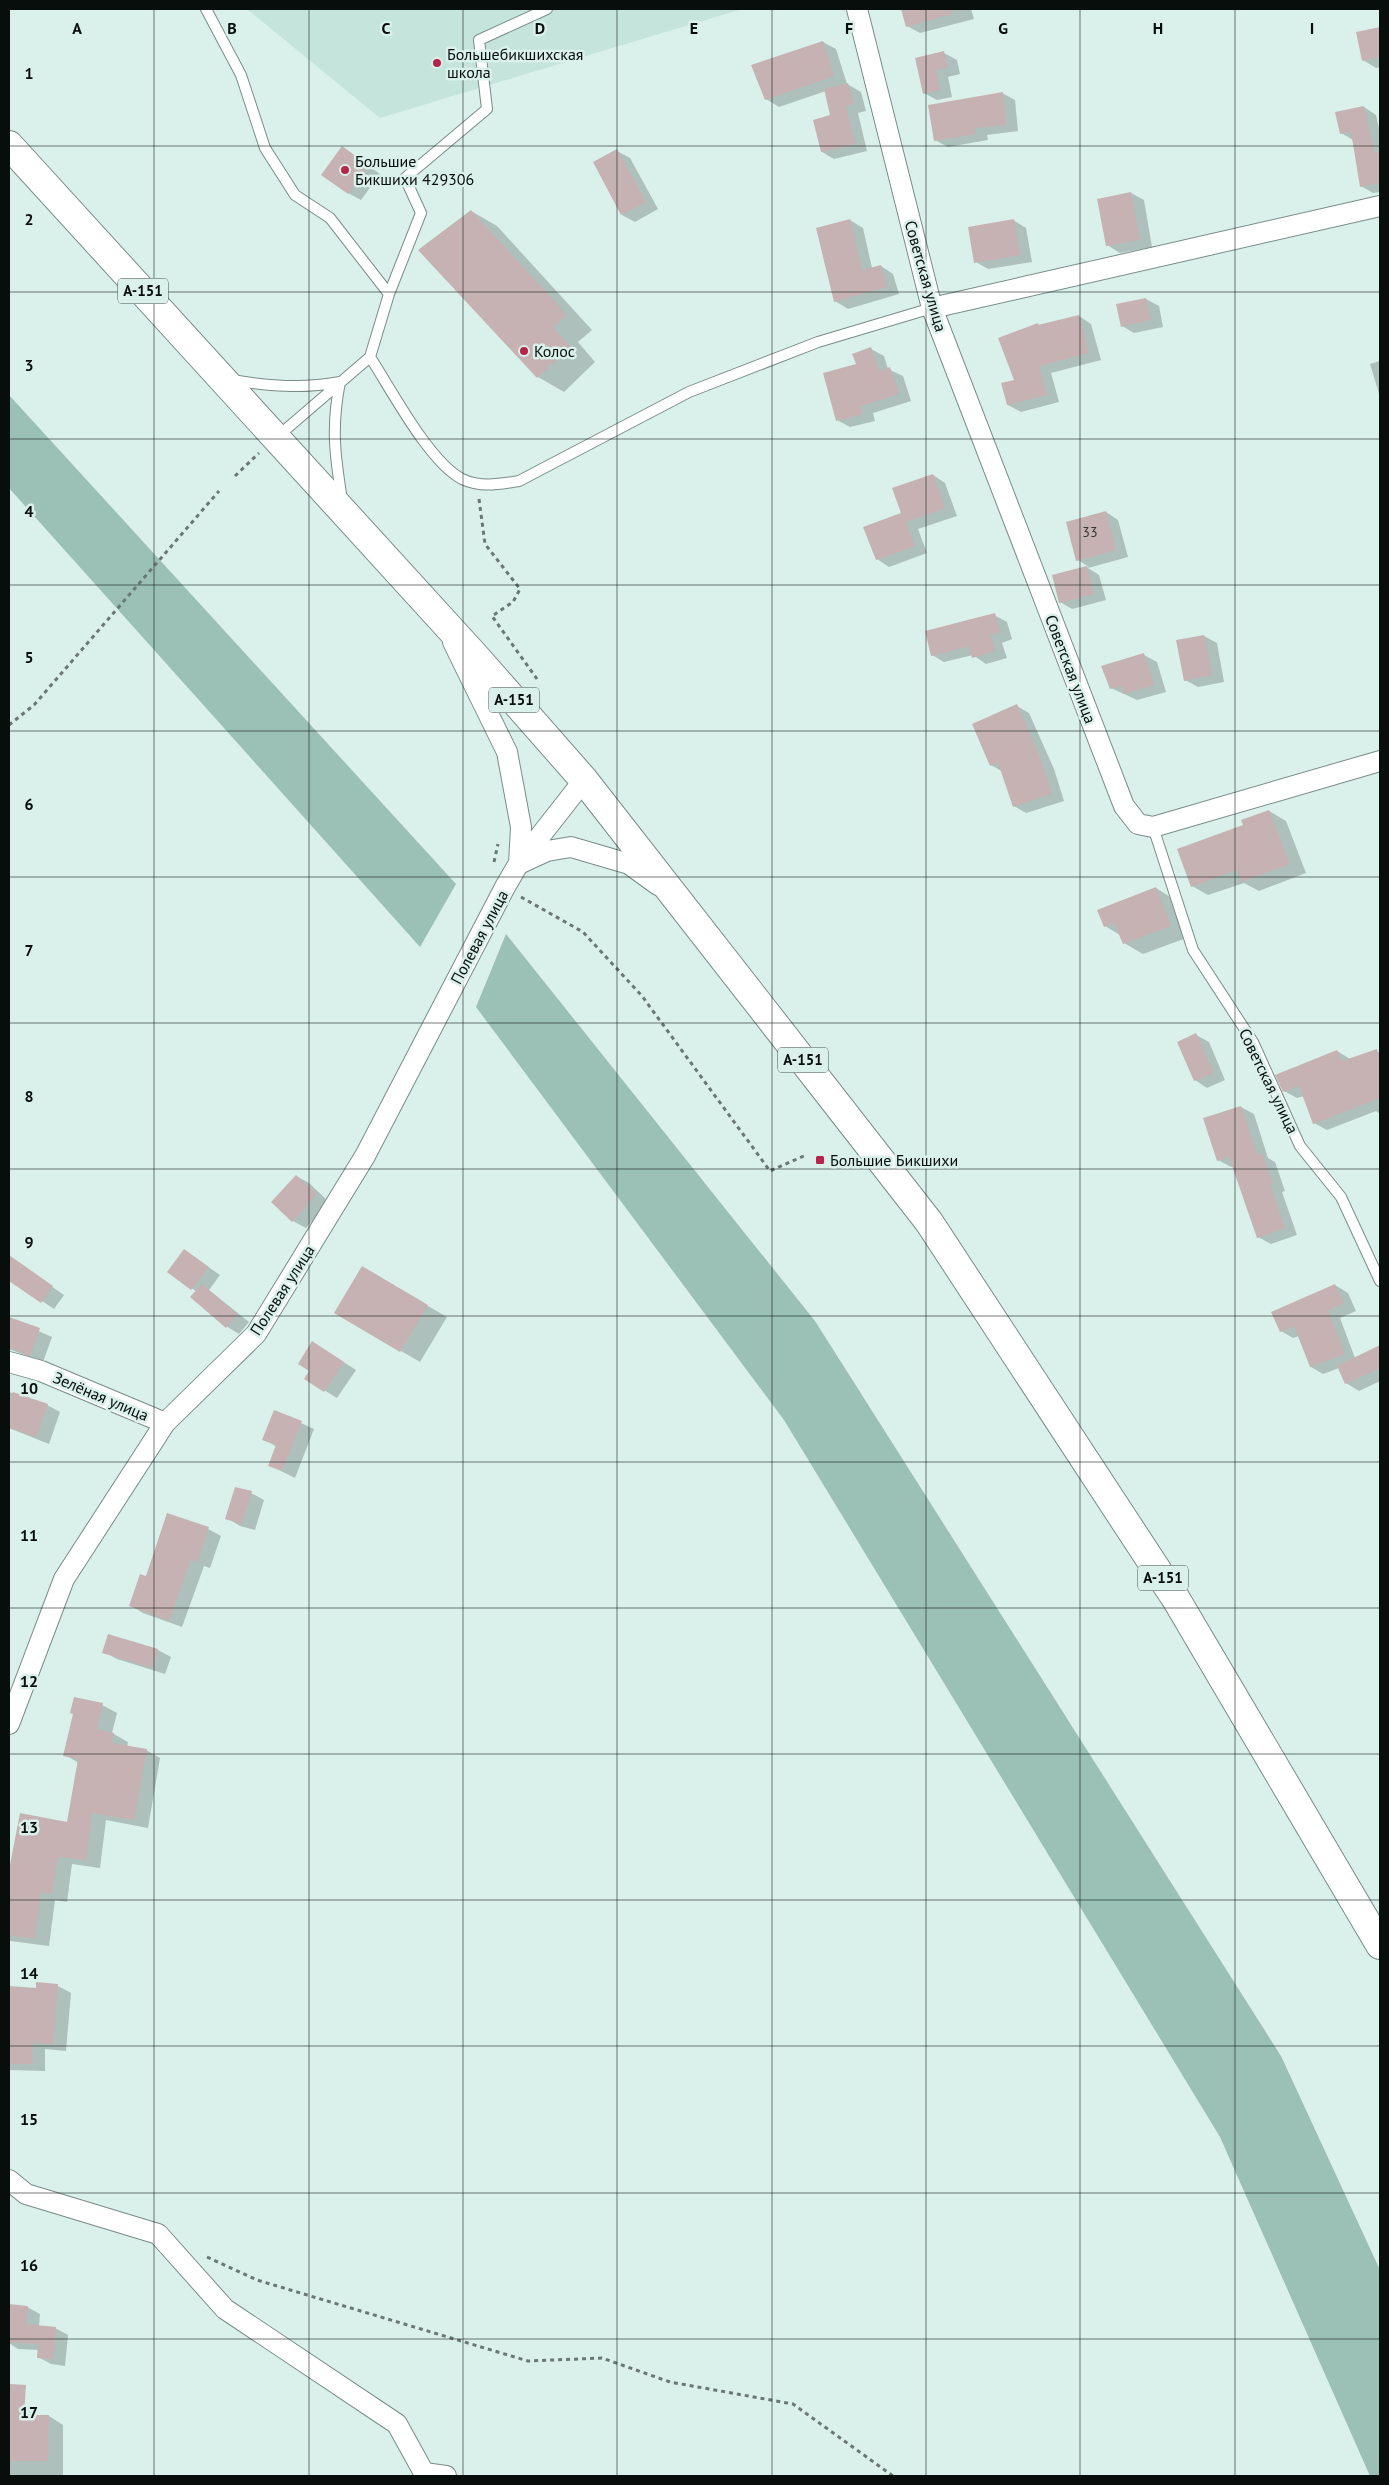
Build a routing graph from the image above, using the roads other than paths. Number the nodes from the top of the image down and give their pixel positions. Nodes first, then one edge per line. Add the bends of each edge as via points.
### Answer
1 (206, 9) edge
2 (547, 9) edge
3 (858, 9) edge
4 (9, 145) edge
5 (1380, 206) edge
6 (389, 294) junction
7 (932, 308) junction
8 (370, 357) junction
9 (223, 379) junction
10 (340, 382) junction
11 (276, 437) junction
12 (343, 511) junction
13 (443, 621) junction
14 (1380, 761) edge
15 (584, 780) junction
16 (1153, 827) junction
17 (519, 863) junction
18 (677, 898) junction
19 (1380, 1281) edge
20 (9, 1362) edge
21 (165, 1422) junction
22 (9, 1724) edge
23 (1380, 1945) edge
24 (9, 2180) edge
25 (422, 2474) edge
26 (446, 2476) edge

1 - 6 lane via 241,75 265,148 295,195 330,218
2 - 6 lane via 479,40 487,109 405,178 421,213
3 - 7 street, Советская улица
4 - 9 highway, А-151
5 - 7 street
6 - 8 lane
7 - 8 lane via 818,342 689,392 519,481 495,485 462,479 446,466 427,444
7 - 16 street, Советская улица via 1124,806 1138,824
8 - 10 lane
9 - 10 lane via 276,387
9 - 11 highway, А-151
10 - 11 lane
10 - 12 lane via 334,414 335,452
11 - 12 highway, А-151
12 - 13 highway, А-151
13 - 15 highway, А-151
13 - 17 street via 507,752 521,827
14 - 16 street
15 - 17 street, Полевая улица
15 - 18 highway, А-151
16 - 19 lane, Советская улица via 1193,950 1253,1042 1300,1146 1342,1197
17 - 18 street via 547,851 571,847 629,864
17 - 21 street, Полевая улица via 366,1156 256,1334
18 - 23 highway, А-151 via 928,1222 1176,1599
20 - 21 street, Зелёная улица via 41,1371
21 - 22 street, Полевая улица via 64,1579
24 - 25 street via 26,2194 158,2234 225,2309 397,2424
25 - 26 street

